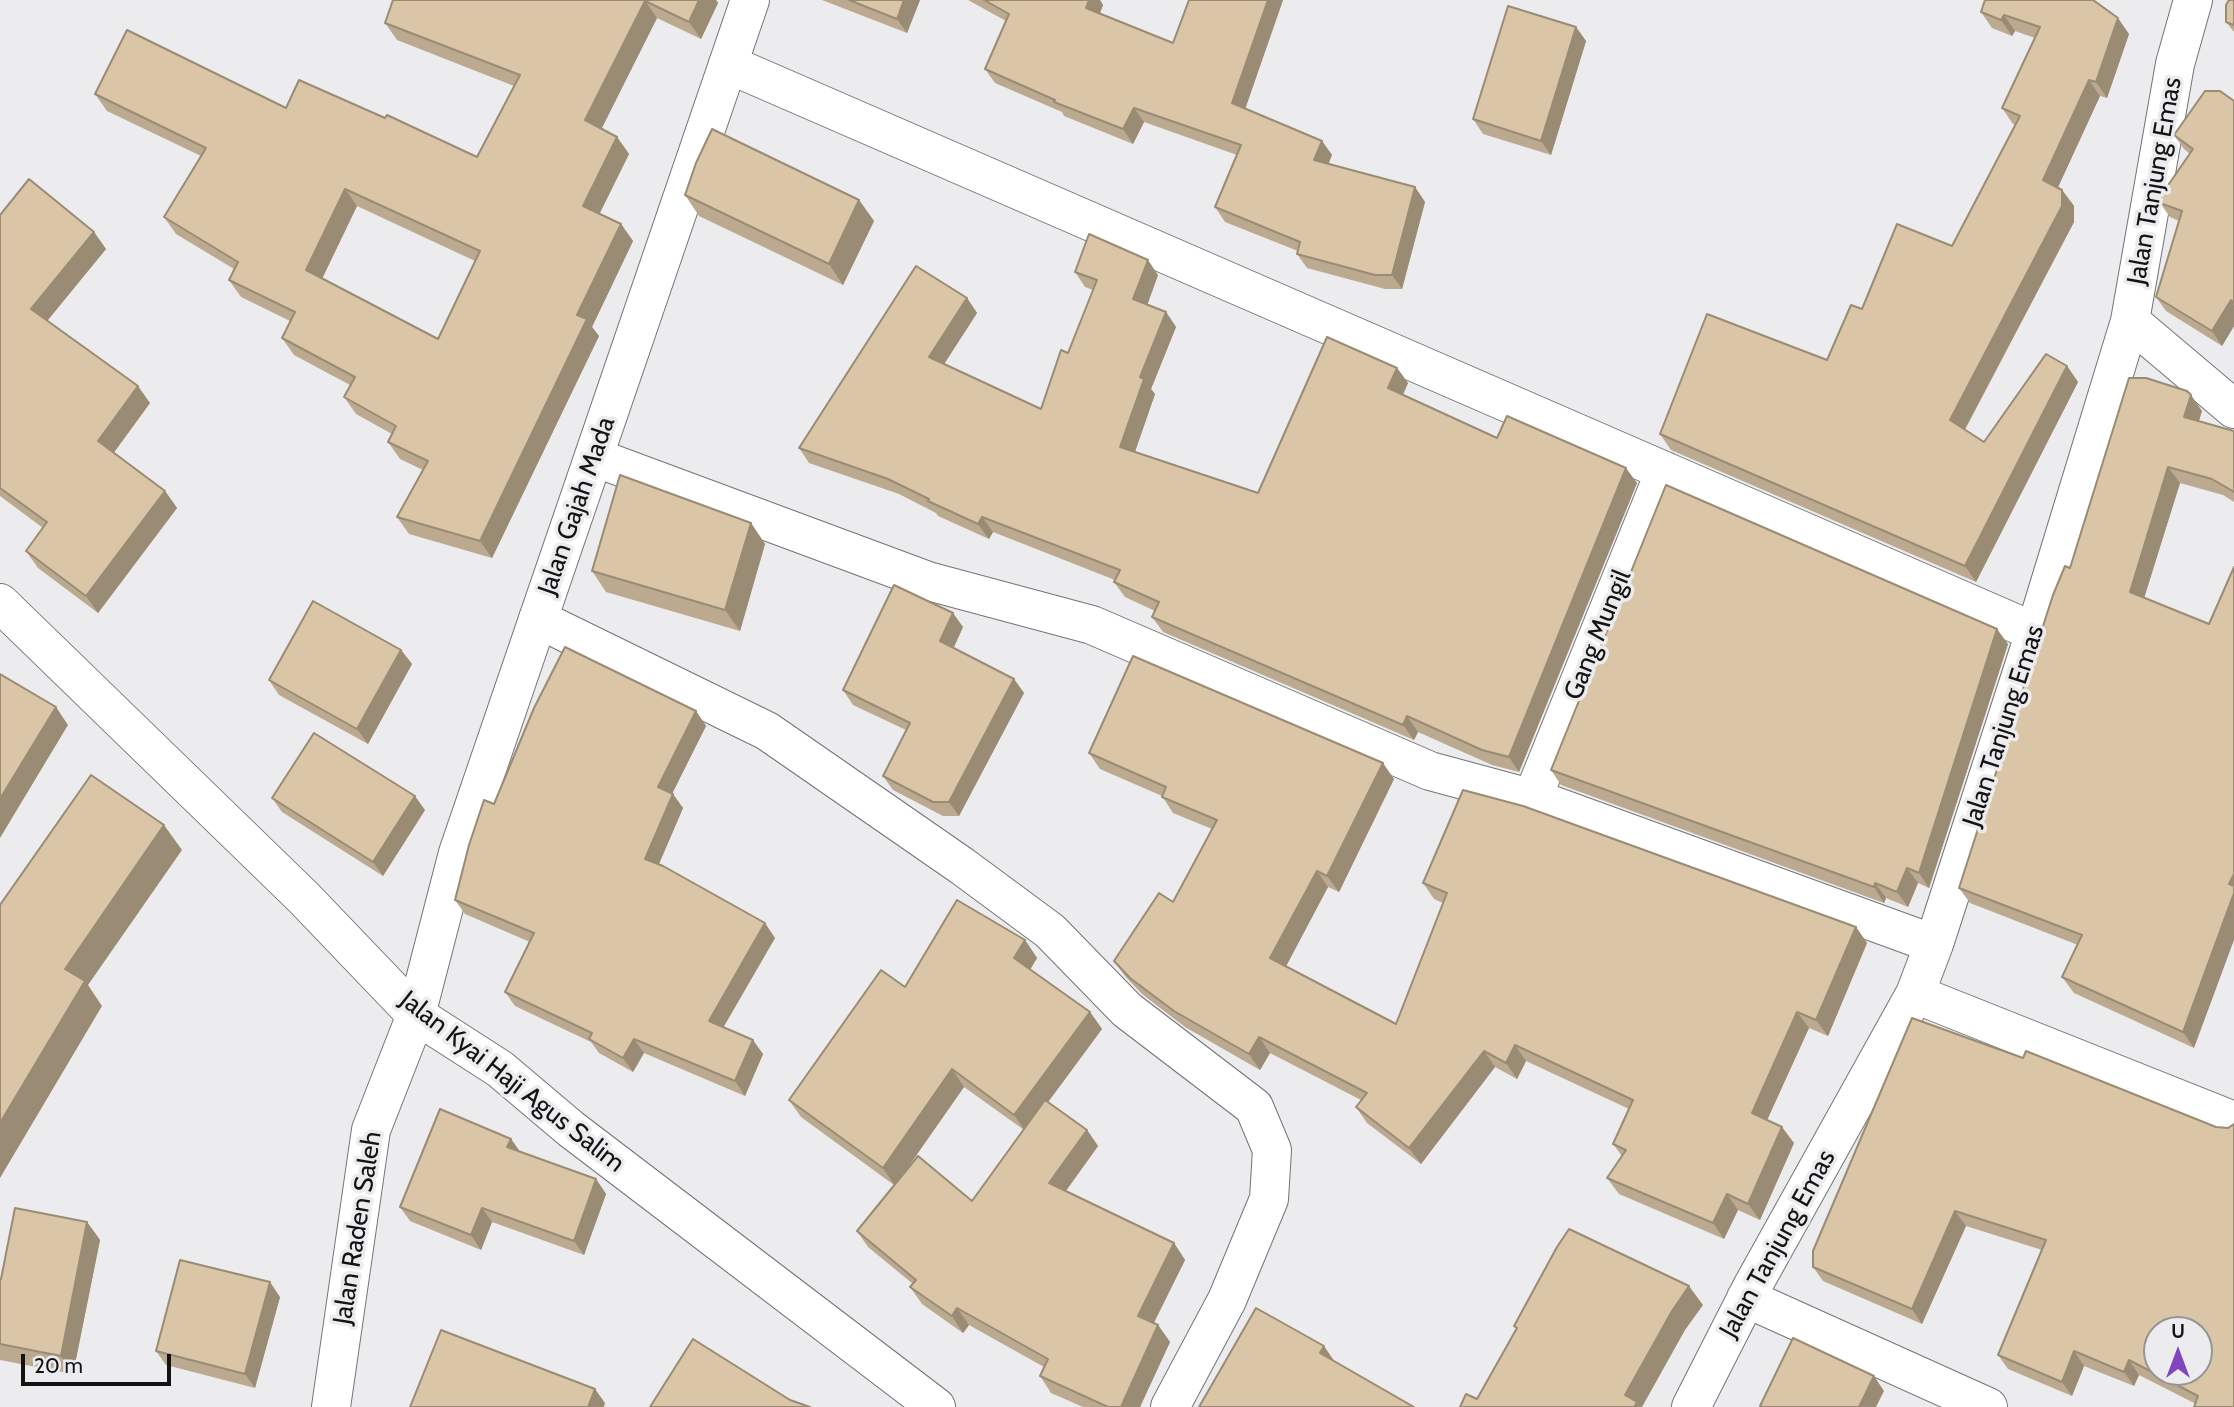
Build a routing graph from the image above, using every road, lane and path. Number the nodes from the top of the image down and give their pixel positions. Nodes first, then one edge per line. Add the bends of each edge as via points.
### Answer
1 (750, 0) edge
2 (2193, 0) edge
3 (728, 64) junction
4 (2130, 321) junction
5 (2234, 409) edge
6 (594, 457) junction
7 (1665, 471) junction
8 (0, 603) edge
9 (538, 619) junction
10 (2035, 632) junction
11 (1532, 799) junction
12 (1934, 944) junction
13 (1915, 994) junction
14 (416, 1015) junction
15 (2234, 1121) edge
16 (1746, 1298) junction
17 (331, 1407) edge
18 (936, 1407) edge
19 (1170, 1407) edge
20 (1692, 1407) edge
21 (1988, 1407) edge

1 - 3 street, Jalan Gajah Mada
2 - 4 street, Jalan Tanjung Emas via 2175,64
3 - 6 street, Jalan Gajah Mada
3 - 7 street
4 - 5 street
4 - 10 street, Jalan Tanjung Emas
6 - 9 street, Jalan Gajah Mada
6 - 11 street via 928,581 1092,625 1430,771
7 - 10 street
7 - 11 street, Gang Mungil
8 - 14 street, Jalan Kyai Haji Agus Salim via 304,898
9 - 14 street, Jalan Gajah Mada via 458,853
9 - 19 street via 767,732 1050,931 1126,1010 1254,1107 1272,1150 1269,1199 1227,1300
10 - 12 street, Jalan Tanjung Emas
11 - 12 street
12 - 13 street, Jalan Tanjung Emas
13 - 15 street
13 - 16 street, Jalan Tanjung Emas
14 - 17 street, Jalan Raden Saleh via 371,1130
14 - 18 street, Jalan Kyai Haji Agus Salim via 500,1069 571,1129
16 - 20 street, Jalan Tanjung Emas
16 - 21 street

